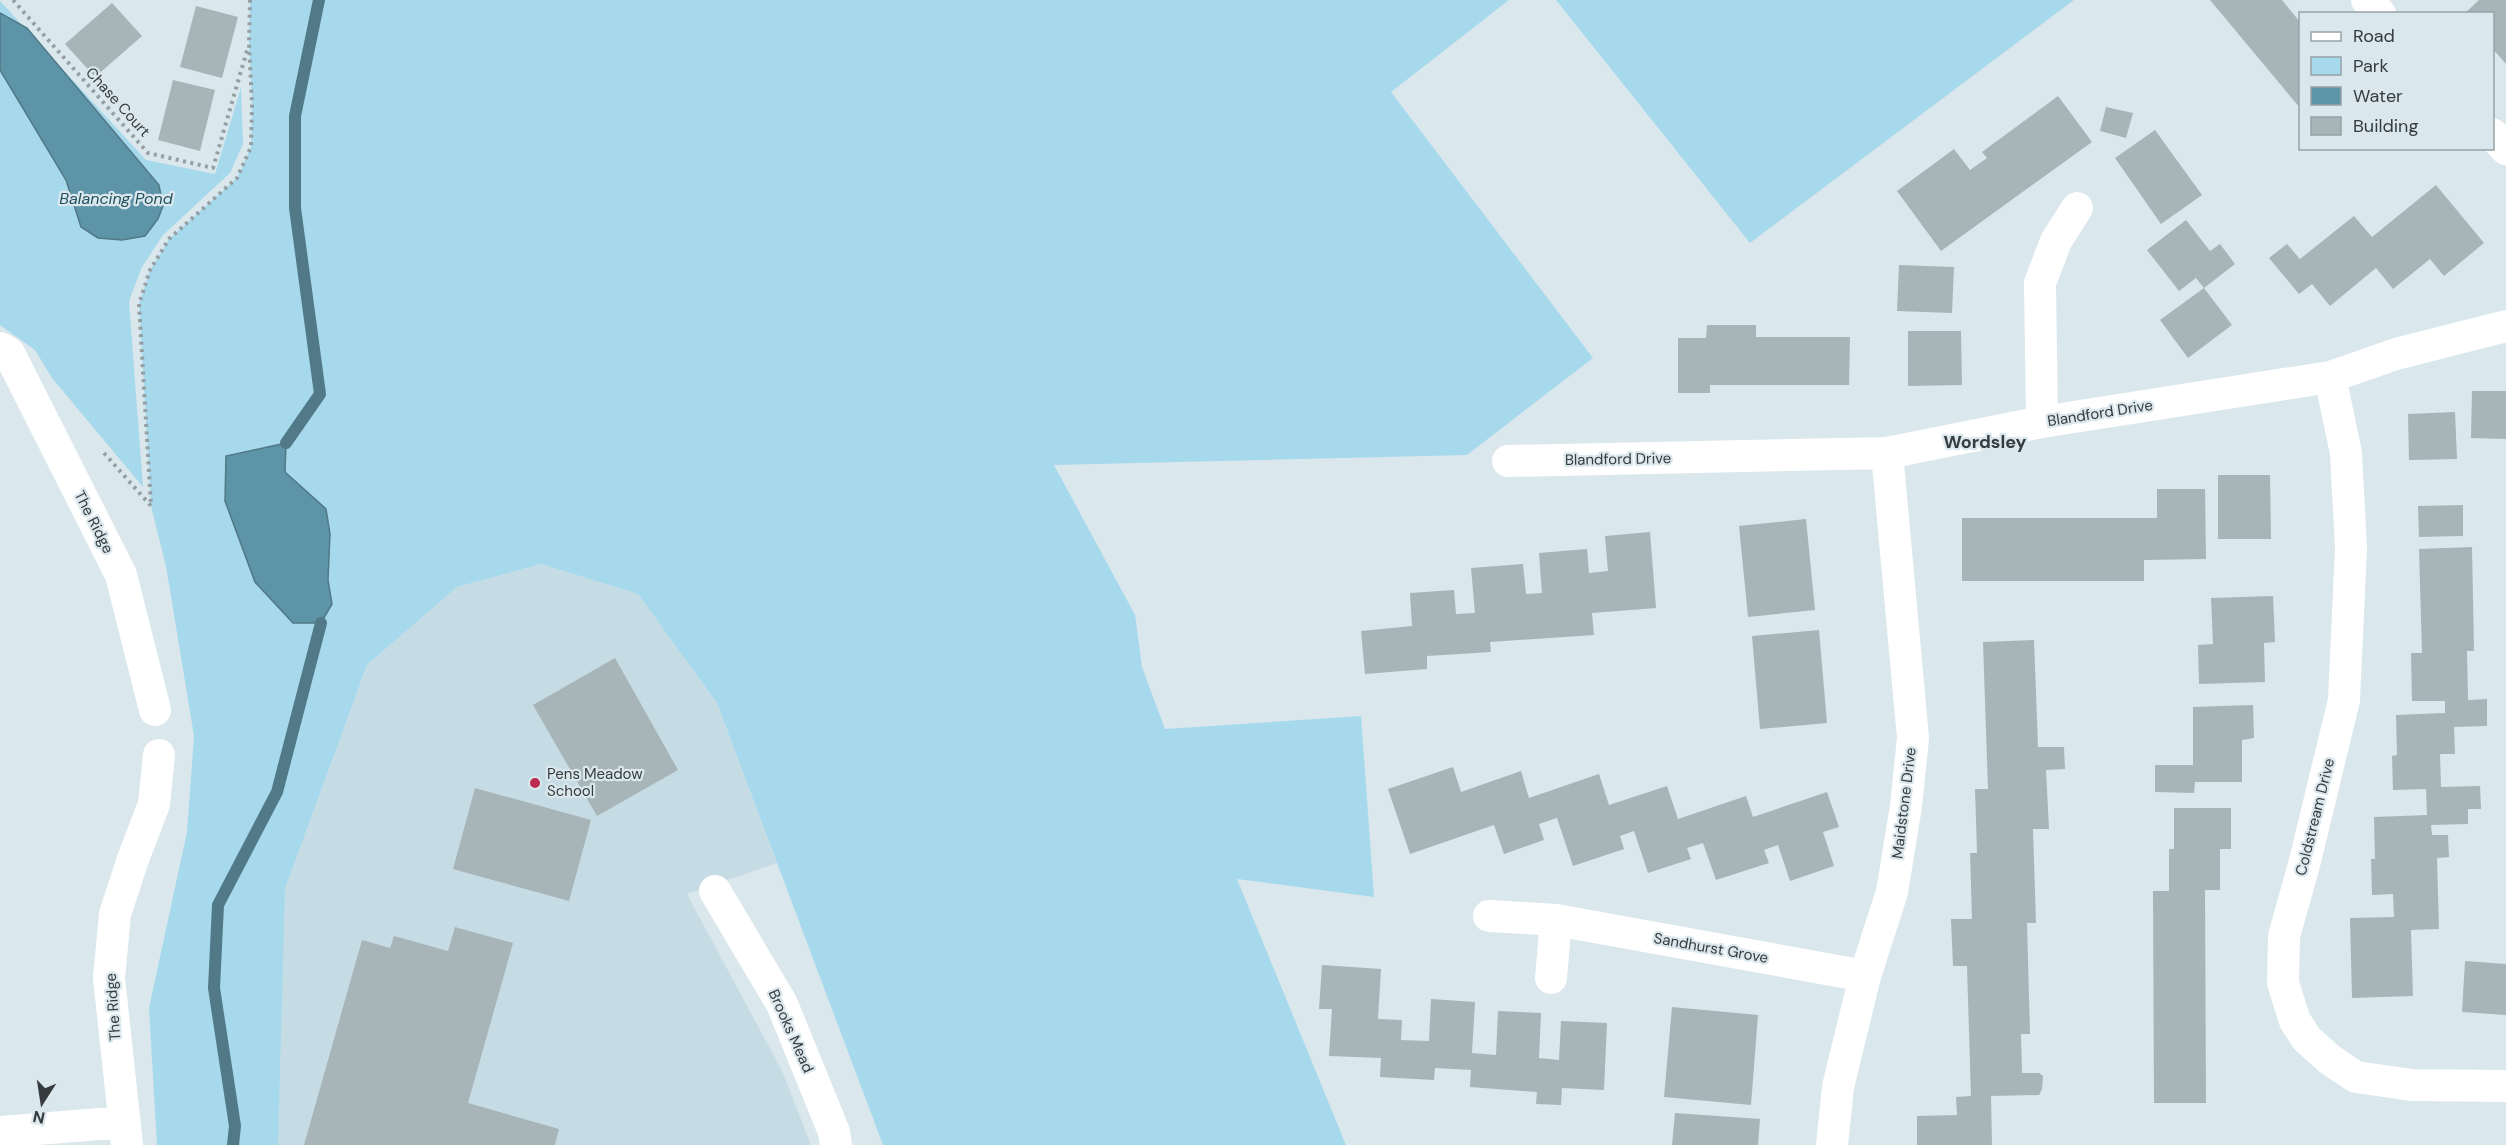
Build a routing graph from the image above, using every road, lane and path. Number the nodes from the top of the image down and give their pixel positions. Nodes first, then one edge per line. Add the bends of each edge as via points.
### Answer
1 (13, 0) edge
2 (250, 0) edge
3 (2367, 0) edge
4 (2378, 12) edge
5 (249, 44) junction
6 (2494, 135) edge
7 (2506, 149) edge
8 (2077, 208) dead end
9 (2506, 326) edge
10 (0, 348) edge
11 (2330, 377) junction
12 (2042, 422) junction
13 (98, 446) dead end
14 (1887, 453) junction
15 (1508, 461) dead end
16 (155, 710) dead end
17 (159, 755) dead end
18 (715, 891) dead end
19 (1489, 916) dead end
20 (1557, 920) junction
21 (1865, 976) junction
22 (1551, 978) dead end
23 (2506, 1086) edge
24 (0, 1132) edge
25 (125, 1133) edge
26 (836, 1145) edge
27 (1832, 1145) edge

1 - 5 path, Chase Court via 148,153 213,168
2 - 5 path
3 - 4 street
5 - 13 path via 251,147 237,178 170,239 150,270 139,304 151,506
6 - 7 street
8 - 12 street via 2026,283
9 - 11 street, Blandford Drive via 2396,354
10 - 16 street, The Ridge via 9,353 121,575
11 - 12 street, Blandford Drive
11 - 23 street, Coldstream Drive via 2346,453 2351,548 2344,700 2284,936 2283,983 2295,1021 2307,1039 2356,1077 2412,1085
12 - 14 street, Blandford Drive
14 - 15 street, Blandford Drive
14 - 21 street, Maidstone Drive via 1913,738 1892,892
17 - 25 street, The Ridge via 154,804 115,914 108,978
18 - 26 street, Brooks Mead via 782,1004
19 - 20 street, Sandhurst Grove
20 - 21 street, Sandhurst Grove
20 - 22 street
21 - 27 street, Maidstone Drive via 1839,1087
24 - 25 street, The Ridge

